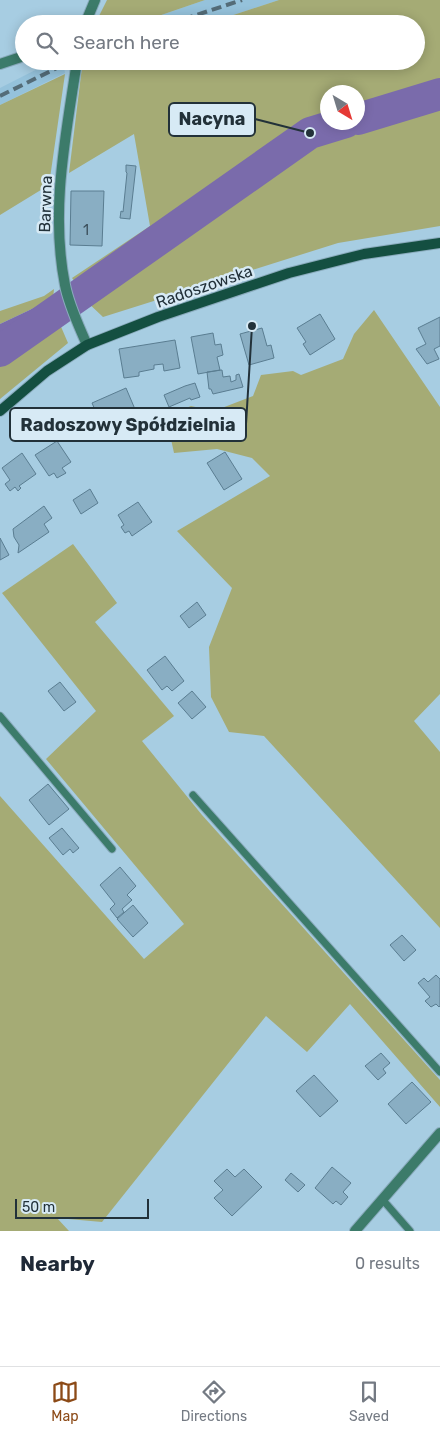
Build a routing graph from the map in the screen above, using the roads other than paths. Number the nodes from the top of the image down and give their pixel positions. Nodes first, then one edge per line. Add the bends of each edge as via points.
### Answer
1 (95, 0) edge
2 (89, 15) edge
3 (15, 59) edge
4 (0, 64) edge
5 (76, 70) edge
6 (440, 243) edge
7 (87, 345) junction
8 (0, 412) edge
9 (0, 716) edge
10 (192, 795) dead end
11 (112, 849) dead end
12 (440, 1072) edge
13 (440, 1133) edge
14 (382, 1198) junction
15 (355, 1231) edge
16 (410, 1231) edge

1 - 2 street
3 - 4 street
5 - 7 street, Barwna via 62,157 58,234 65,284
6 - 7 street, Radoszowska via 364,254 289,273 158,317
7 - 8 street, Radoszowska via 47,371
9 - 11 lane
10 - 12 lane
13 - 14 street
14 - 15 street
14 - 16 lane

